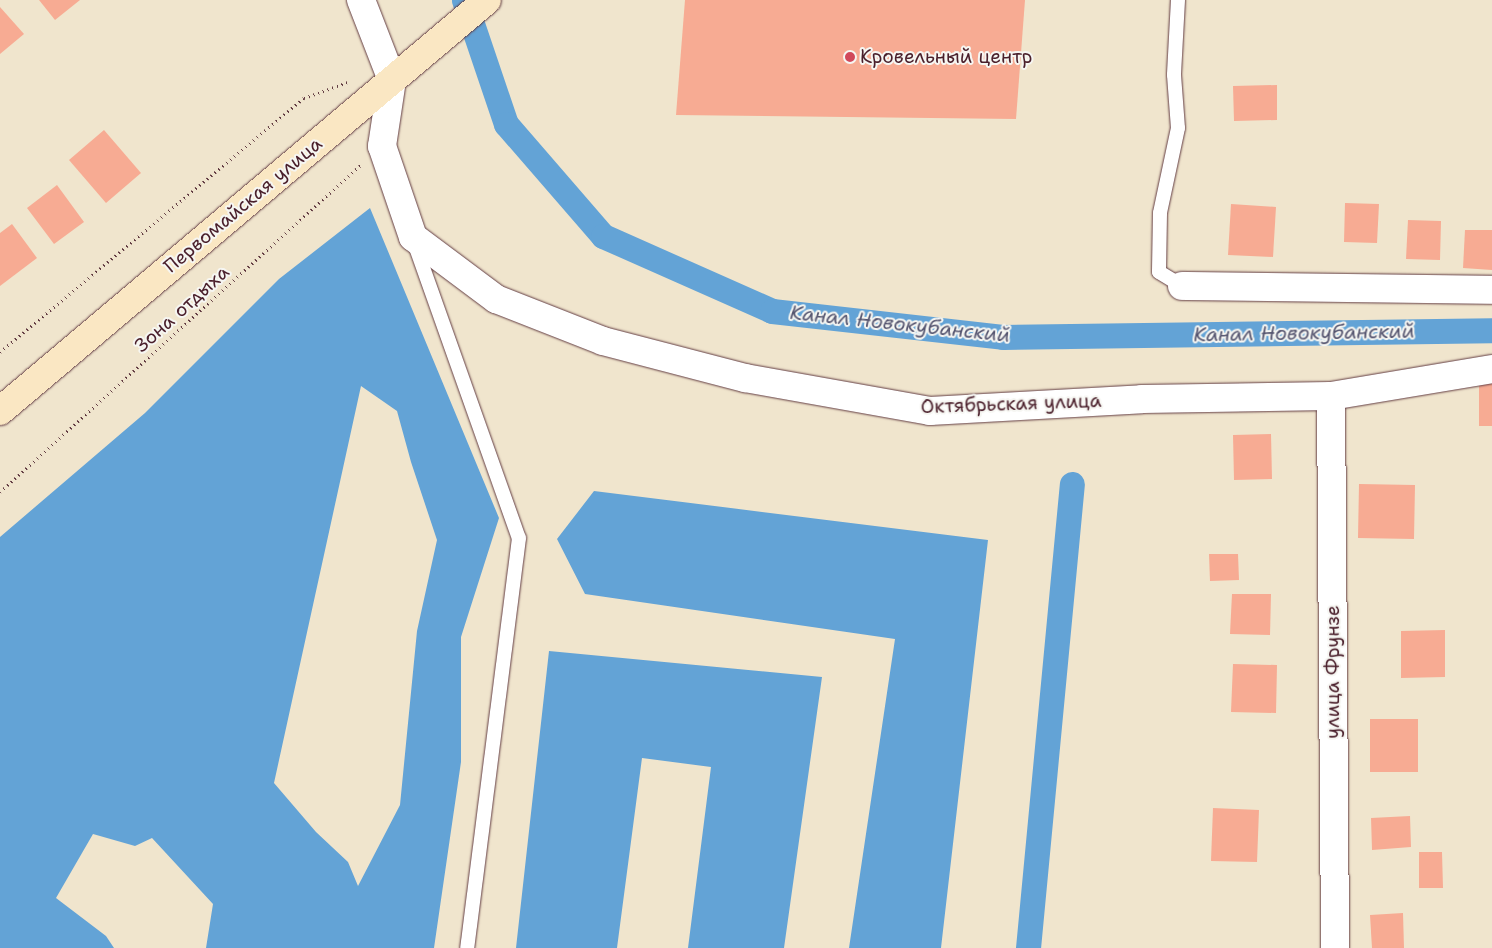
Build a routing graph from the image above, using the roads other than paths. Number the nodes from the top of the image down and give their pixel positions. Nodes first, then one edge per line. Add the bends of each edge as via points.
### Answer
1 (362, 0) edge
2 (487, 0) edge
3 (1178, 0) edge
4 (388, 69) junction
5 (413, 237) junction
6 (1182, 286) joint
7 (1492, 290) edge
8 (1492, 369) edge
9 (1331, 396) junction
10 (0, 411) edge
11 (467, 948) edge
12 (1335, 948) edge

1 - 4 street
2 - 4 main road, Первомайская улица via 425,52
3 - 6 lane via 1174,75 1178,128 1160,213 1158,272
4 - 5 street via 382,146
4 - 10 main road, Первомайская улица
5 - 9 street, Октябрьская улица via 496,300 602,341 746,378 930,411 1142,399
5 - 11 lane via 519,538
6 - 7 street
8 - 9 street, Октябрьская улица
9 - 12 street, улица Фрунзе

